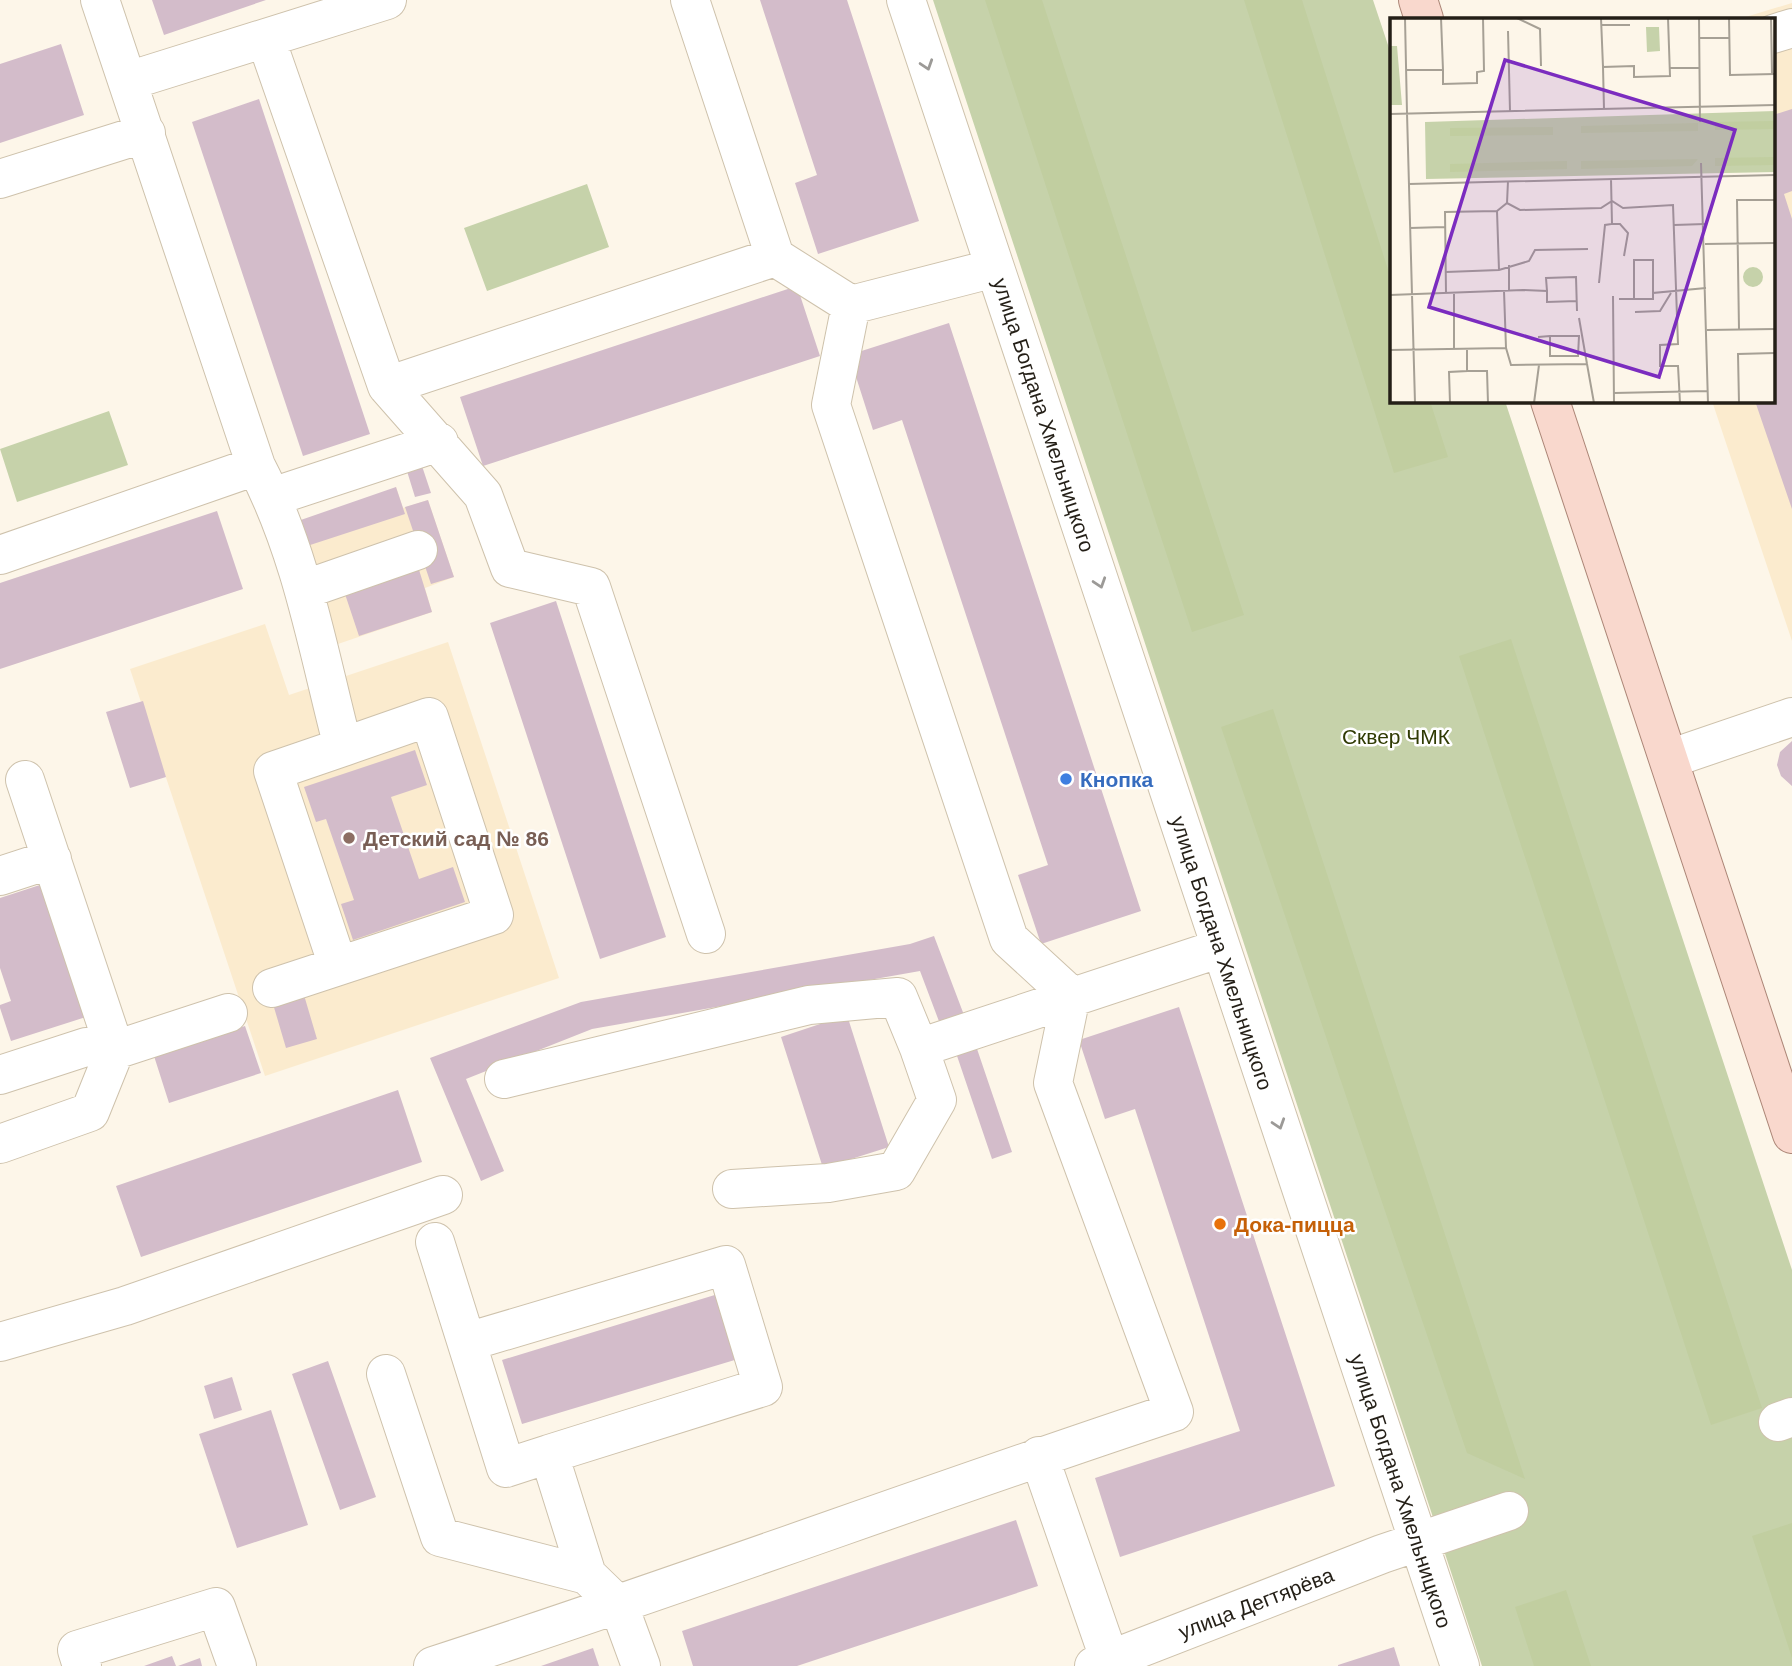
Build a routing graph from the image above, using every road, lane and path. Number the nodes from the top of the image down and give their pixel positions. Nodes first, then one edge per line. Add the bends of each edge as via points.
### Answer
1 (100, 0) edge
2 (387, 0) edge
3 (690, 0) edge
4 (906, 0) edge
5 (1418, 0) edge
6 (1424, 18) edge
7 (1792, 28) edge
8 (1774, 34) edge
9 (266, 39) junction
10 (128, 80) junction
11 (146, 133) junction
12 (0, 179) edge
13 (775, 257) junction
14 (995, 268) junction
15 (851, 305) junction
16 (387, 386) junction
17 (1550, 402) edge
18 (439, 442) junction
19 (264, 482) junction
20 (418, 550) dead end
21 (0, 555) edge
22 (306, 589) junction
23 (1792, 717) edge
24 (343, 747) junction
25 (1668, 759) junction
26 (25, 780) dead end
27 (52, 859) junction
28 (0, 876) edge
29 (706, 934) dead end
30 (1221, 948) junction
31 (338, 966) junction
32 (272, 988) dead end
33 (1071, 996) junction
34 (228, 1013) dead end
35 (919, 1048) junction
36 (115, 1050) junction
37 (0, 1075) edge
38 (504, 1079) dead end
39 (1792, 1133) edge
40 (0, 1144) edge
41 (732, 1189) dead end
42 (443, 1195) dead end
43 (435, 1242) dead end
44 (0, 1342) edge
45 (467, 1342) junction
46 (386, 1374) dead end
47 (549, 1454) junction
48 (1040, 1456) junction
49 (1508, 1511) dead end
50 (1418, 1542) junction
51 (587, 1575) junction
52 (619, 1606) junction
53 (1102, 1663) edge
54 (82, 1666) edge
55 (237, 1666) edge
56 (433, 1666) edge
57 (641, 1666) edge
58 (1460, 1666) edge

1 - 10 street
2 - 9 street
3 - 13 street
4 -> 14 street, улица Богдана Хмельницкого
5 - 6 main road
7 - 8 street
9 - 10 street
9 - 16 street
10 - 11 street
11 - 12 street
11 - 19 street
13 - 15 street
13 - 16 street
14 - 15 street
14 -> 30 street, улица Богдана Хмельницкого
15 - 33 street via 831,405 1009,939
16 - 18 street
17 - 25 main road
18 - 19 street
18 - 29 street via 483,495 510,568 591,587
19 - 21 street
19 - 22 street
20 - 22 street
22 - 24 street
23 - 25 street
24 - 31 street via 273,771
24 - 31 street via 429,717 495,915
25 - 39 main road
26 - 27 street
27 - 28 street
27 - 36 street
30 - 33 street
30 -> 50 street, улица Богдана Хмельницкого
31 - 32 street
33 - 35 street
33 - 48 street via 1053,1083 1174,1412
34 - 36 street
35 - 38 street via 898,997 809,1004
35 - 41 street via 937,1100 896,1171 828,1184
36 - 37 street via 86,1047
36 - 40 street via 90,1112
42 - 44 street via 125,1306
43 - 45 street
45 - 47 street via 506,1468
45 - 47 street via 726,1265 763,1387
46 - 51 street via 440,1537
47 - 51 street
48 - 52 street
48 - 53 street
49 - 50 street, улица Дегтярёва
50 - 53 street, улица Дегтярёва
50 - 58 street, улица Богдана Хмельницкого
51 - 52 street
52 - 56 street
52 - 57 street
54 - 55 street via 77,1650 216,1607

